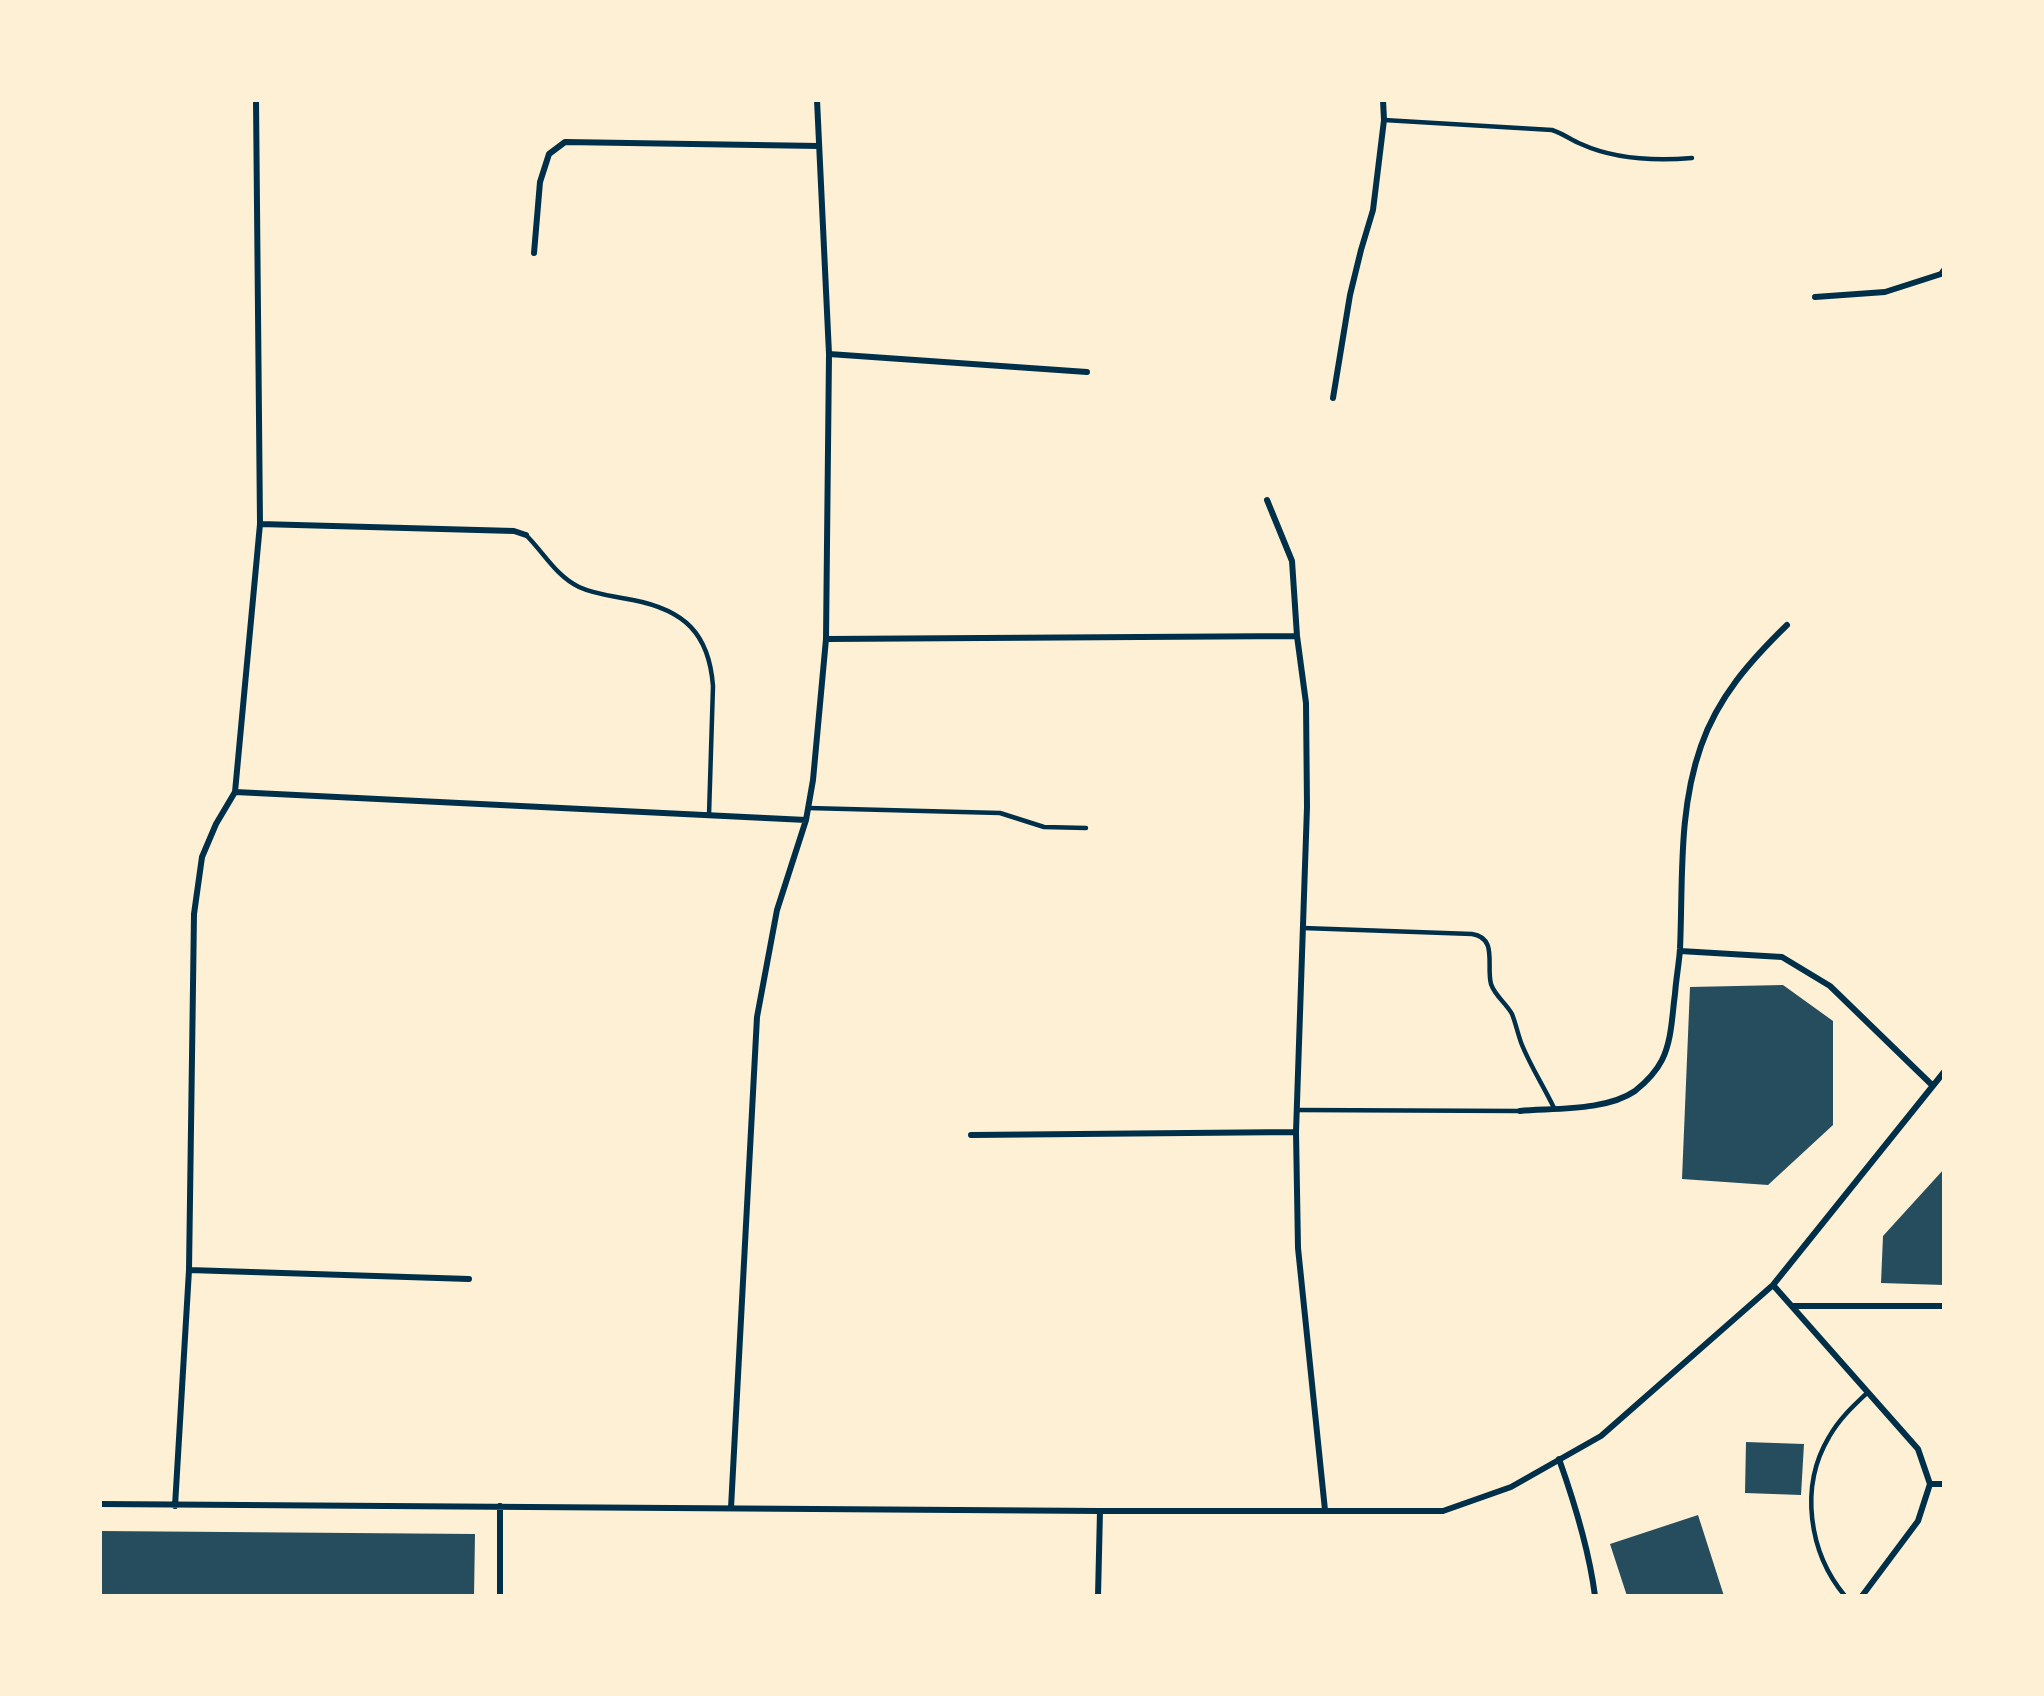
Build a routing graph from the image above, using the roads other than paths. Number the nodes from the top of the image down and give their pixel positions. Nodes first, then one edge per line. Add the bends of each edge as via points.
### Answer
1 (256, 100) edge
2 (817, 100) edge
3 (1383, 100) edge
4 (1384, 120) junction
5 (819, 146) junction
6 (1692, 158) dead end
7 (534, 253) dead end
8 (1944, 270) edge
9 (1815, 297) dead end
10 (829, 354) junction
11 (1087, 372) dead end
12 (1334, 398) dead end
13 (1267, 500) dead end
14 (260, 524) junction
15 (526, 535) joint
16 (1787, 625) dead end
17 (1297, 636) junction
18 (826, 639) junction
19 (236, 792) junction
20 (808, 808) junction
21 (709, 815) junction
22 (806, 820) junction
23 (1086, 828) dead end
24 (1303, 928) junction
25 (1680, 951) junction
26 (1944, 1072) edge
27 (1932, 1085) junction
28 (1554, 1108) junction
29 (1297, 1110) junction
30 (1520, 1112) joint
31 (1296, 1132) junction
32 (971, 1135) dead end
33 (189, 1270) junction
34 (469, 1279) dead end
35 (1773, 1285) junction
36 (1944, 1305) edge
37 (1792, 1306) junction
38 (1868, 1392) junction
39 (1560, 1460) junction
40 (1930, 1484) junction
41 (1944, 1485) edge
42 (100, 1504) edge
43 (175, 1506) junction
44 (500, 1506) junction
45 (731, 1508) junction
46 (1325, 1510) junction
47 (1100, 1511) junction
48 (500, 1596) edge
49 (1098, 1596) edge
50 (1595, 1596) edge
51 (1845, 1596) edge
52 (1862, 1596) edge

1 - 14 street
2 - 5 street
3 - 4 street
4 - 6 lane via 1552,130 1619,156
4 - 12 street via 1373,210 1350,295
5 - 7 street via 565,142 549,154 540,182
5 - 10 street
8 - 9 street via 1885,292
10 - 11 street
10 - 18 street
13 - 17 street via 1292,561
14 - 15 street via 514,531
14 - 19 street
15 - 21 lane via 558,572 579,587 668,610 696,634 706,650 714,686
16 - 25 street via 1752,660 1722,700 1701,745 1687,804 1683,843
17 - 18 street
17 - 24 street via 1306,703
18 - 20 street
19 - 21 street
19 - 33 street via 202,857 194,914
20 - 22 street
20 - 23 lane via 1000,813 1044,827
21 - 22 street
22 - 45 street via 777,910 757,1017
24 - 28 lane via 1472,934 1486,939 1493,989 1510,1012
24 - 29 street
25 - 27 street via 1782,957 1830,986
25 - 28 street via 1669,1041 1650,1076 1617,1101
26 - 27 street
27 - 35 street
28 - 30 street
29 - 30 lane
29 - 31 street
31 - 32 street
31 - 46 street via 1298,1248
33 - 34 street
33 - 43 street
35 - 37 street
35 - 39 street via 1601,1436
36 - 37 street
37 - 38 street
38 - 40 street via 1918,1449
38 - 51 lane via 1828,1438 1816,1466 1811,1496 1812,1526 1820,1556
39 - 46 street via 1511,1487 1443,1511
39 - 50 street via 1575,1503
40 - 41 street
40 - 52 street via 1918,1521
42 - 43 street
43 - 44 street
44 - 45 street
44 - 48 street
45 - 47 street
46 - 47 street
47 - 49 street

